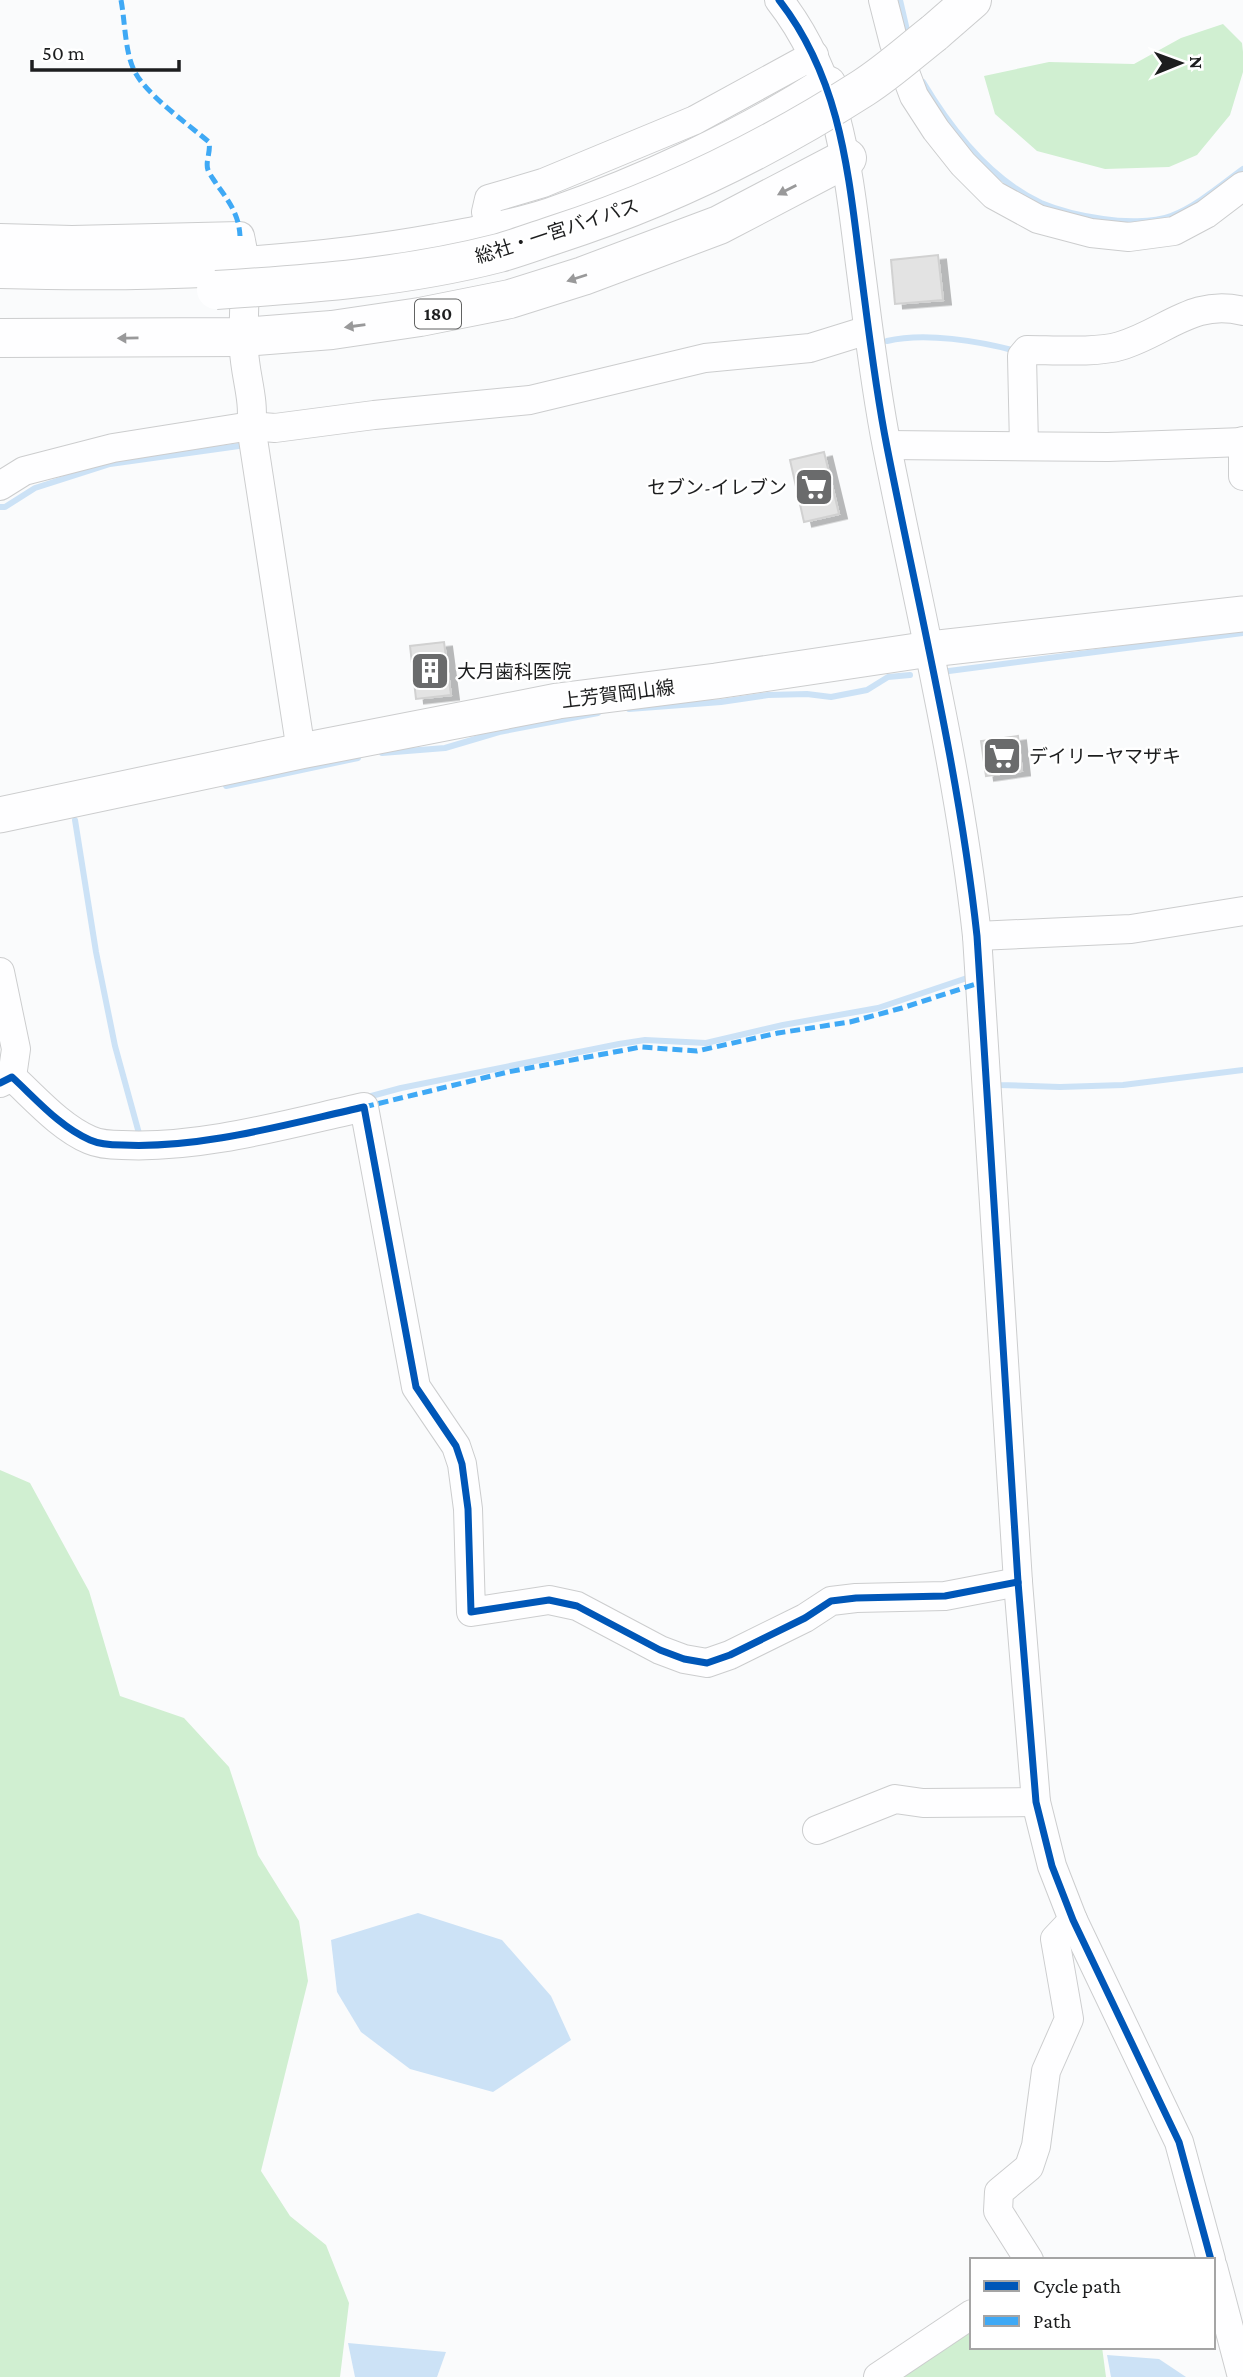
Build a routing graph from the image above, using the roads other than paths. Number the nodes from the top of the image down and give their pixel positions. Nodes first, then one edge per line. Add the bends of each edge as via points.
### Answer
1 (779, 0) edge
2 (883, 0) edge
3 (972, 0) edge
4 (821, 70) junction
5 (847, 158) junction
6 (1243, 186) edge
7 (0, 238) edge
8 (245, 265) junction
9 (0, 269) edge
10 (0, 291) edge
11 (1243, 311) edge
12 (868, 330) junction
13 (243, 337) junction
14 (0, 338) edge
15 (251, 426) junction
16 (1243, 441) edge
17 (887, 445) junction
18 (1024, 446) junction
19 (1243, 476) edge
20 (0, 486) edge
21 (1243, 614) edge
22 (930, 649) junction
23 (301, 751) junction
24 (0, 815) edge
25 (1243, 911) edge
26 (977, 936) junction
27 (0, 972) edge
28 (6, 1080) edge
29 (1018, 1582) junction
30 (1036, 1802) junction
31 (817, 1830) dead end
32 (1073, 1920) junction
33 (1028, 2258) edge
34 (1210, 2258) edge
35 (1215, 2281) edge
36 (970, 2315) edge
37 (1222, 2330) edge
38 (878, 2377) edge
39 (1242, 2377) edge

1 - 4 street
2 - 6 street via 914,96 936,130 995,195 1038,219 1129,237 1174,231
3 - 10 highway, 総社・一宮バイパス, bridge via 865,87 765,146 661,197 499,253 397,274 294,285 98,293
4 - 5 street
4 - 8 highway via 727,141 550,217 492,233 385,252
5 - 12 street
5 -> 13 highway, 180 via 719,225 510,299 332,330
7 - 8 street via 240,236
8 - 9 highway
8 - 13 street
11 - 18 street via 1203,309 1118,347 1025,353
12 - 15 street via 810,348 705,358 530,400 275,428
12 - 17 street
13 -> 14 highway, 180
13 - 15 street
15 - 20 street via 113,447 24,471
15 - 23 street
16 - 18 street
16 - 19 street
17 - 18 street
17 - 22 street
21 - 22 main road, 上芳賀岡山線
22 - 23 main road, 上芳賀岡山線 via 558,701
22 - 26 street
23 - 24 main road, 上芳賀岡山線
25 - 26 street via 1131,929
26 - 29 street
27 - 28 street via 16,1049
28 - 29 street via 67,1127 93,1142 116,1145 160,1145 237,1135 364,1107 416,1387 456,1446 462,1464 471,1612 550,1601 568,1604 660,1650 708,1662 805,1618 831,1601 945,1596
29 - 30 street
30 - 31 street via 895,1799
30 - 32 street via 1052,1866
32 - 33 street via 1055,1939 1069,2018 1046,2071 1036,2146 1028,2167 999,2192 998,2211
32 - 34 street via 1179,2142
35 - 37 street
36 - 38 street
37 - 39 street

